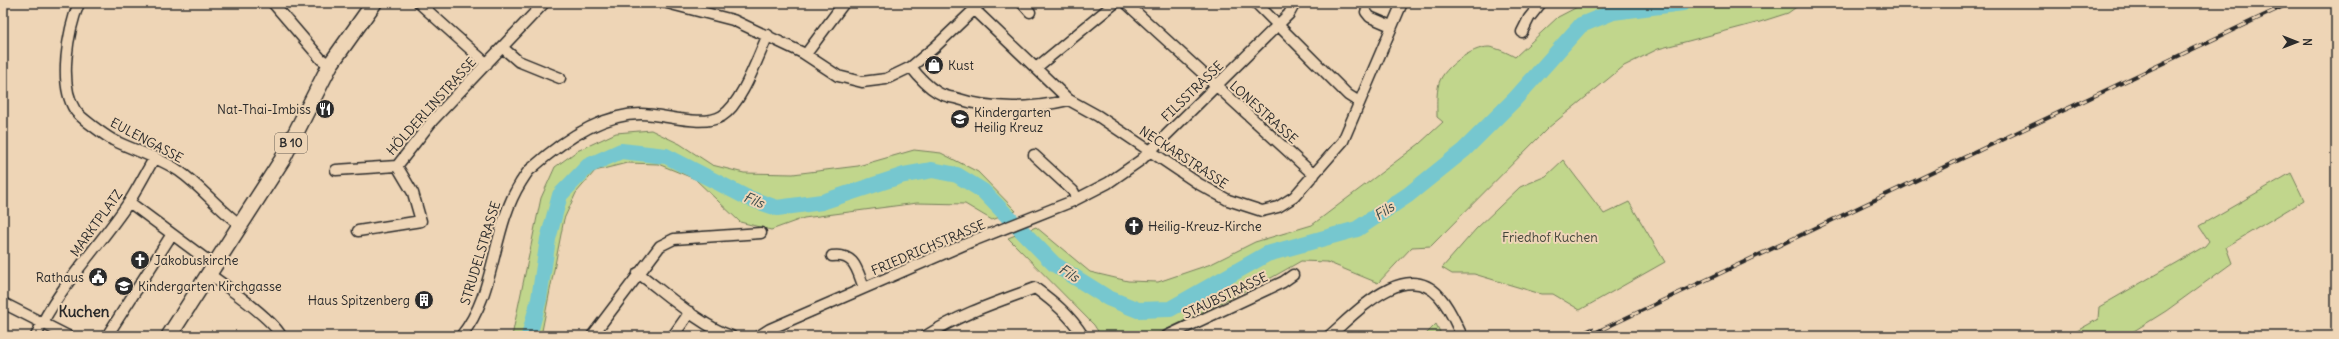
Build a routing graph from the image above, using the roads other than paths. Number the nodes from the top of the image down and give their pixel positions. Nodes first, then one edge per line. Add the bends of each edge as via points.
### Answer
1 (79, 3) edge
2 (273, 3) edge
3 (374, 3) edge
4 (419, 3) edge
5 (544, 3) edge
6 (844, 3) edge
7 (1022, 3) edge
8 (1115, 3) edge
9 (1126, 3) edge
10 (1256, 3) edge
11 (1295, 3) edge
12 (1402, 3) edge
13 (1541, 3) edge
14 (673, 4) edge
15 (977, 6) edge
16 (1030, 12) dead end
17 (1366, 12) dead end
18 (1278, 25) junction
19 (1391, 26) junction
20 (1522, 32) dead end
21 (768, 35) junction
22 (503, 48) junction
23 (806, 54) junction
24 (487, 64) junction
25 (330, 65) junction
26 (911, 67) junction
27 (1036, 68) junction
28 (560, 78) dead end
29 (1216, 86) junction
30 (1069, 100) junction
31 (1360, 102) junction
32 (1150, 150) junction
33 (1034, 155) dead end
34 (155, 157) junction
35 (397, 166) junction
36 (336, 170) dead end
37 (1314, 174) junction
38 (1077, 199) junction
39 (129, 202) junction
40 (241, 225) junction
41 (358, 230) dead end
42 (1002, 230) joint
43 (761, 233) dead end
44 (172, 234) junction
45 (832, 256) dead end
46 (212, 270) junction
47 (638, 273) junction
48 (1292, 275) dead end
49 (864, 288) junction
50 (3, 303) edge
51 (690, 312) junction
52 (42, 323) junction
53 (36, 336) edge
54 (68, 336) edge
55 (107, 336) edge
56 (169, 336) edge
57 (281, 336) edge
58 (461, 336) edge
59 (592, 336) edge
60 (673, 336) edge
61 (731, 336) edge
62 (759, 336) edge
63 (926, 336) edge
64 (1083, 336) edge
65 (1166, 336) edge
66 (1329, 336) edge
67 (1462, 336) edge

1 - 34 street, EULENGASSE via 71,22 66,58 68,89 75,110 108,137
2 - 25 street
3 - 25 main road, B 10
4 - 24 street
5 - 22 street, HÖLDERLINSTRASSE
6 - 23 street
7 - 16 street
8 - 27 street
9 - 29 street, LONESTRASSE
10 - 18 street
11 - 18 street, FILSSTRASSE
12 - 19 street, NECKARSTRASSE
13 - 20 street
14 - 21 street via 733,20
15 - 26 street
15 - 27 street, NECKARSTRASSE
17 - 19 street via 1370,17
18 - 29 street, FILSSTRASSE
18 - 31 street via 1348,95
19 - 31 street, NECKARSTRASSE
21 - 23 street
21 - 58 street, STRUDELSTRASSE via 736,102 722,116 708,120 692,120 641,114 622,116 580,132 530,169 510,199 482,302
22 - 24 street, HÖLDERLINSTRASSE
22 - 28 street via 518,61
23 - 26 street via 838,76 862,82 886,79
24 - 35 street, HÖLDERLINSTRASSE via 433,120
25 - 40 main road, B 10 via 282,160
26 - 30 street via 938,93 968,103 1017,108
27 - 30 street, NECKARSTRASSE
29 - 32 street, FILSSTRASSE
29 - 37 street, LONESTRASSE
30 - 32 street, NECKARSTRASSE
31 - 37 street, NECKARSTRASSE via 1343,141
32 - 37 street, NECKARSTRASSE via 1199,184 1228,200 1262,211 1287,202
32 - 38 street, FILSSTRASSE via 1141,160 1119,175
33 - 38 street via 1073,191
34 - 39 street, MARKTPLATZ
34 - 40 street, EULENGASSE via 180,172
35 - 36 street, HÖLDERLINSTRASSE
35 - 41 street via 413,193 420,221
38 - 42 street, FILSSTRASSE
39 - 44 street
39 - 52 street, MARKTPLATZ
40 - 46 main road, B 10
42 - 49 street, FRIEDRICHSTRASSE
43 - 47 street via 674,239 660,246
44 - 46 street
44 - 55 street
45 - 49 street, FRIEDRICHSTRASSE via 843,254 850,258
46 - 56 main road, B 10
46 - 57 street
47 - 51 street
47 - 59 street
48 - 65 street, STAUBSTRASSE via 1283,282
49 - 62 street, FRIEDRICHSTRASSE
50 - 52 street
51 - 60 street
51 - 61 street
52 - 53 street, MARKTPLATZ
52 - 54 street
63 - 64 street via 972,311 1035,288 1060,306
66 - 67 street via 1383,292 1405,283 1427,287 1438,294 1447,305

